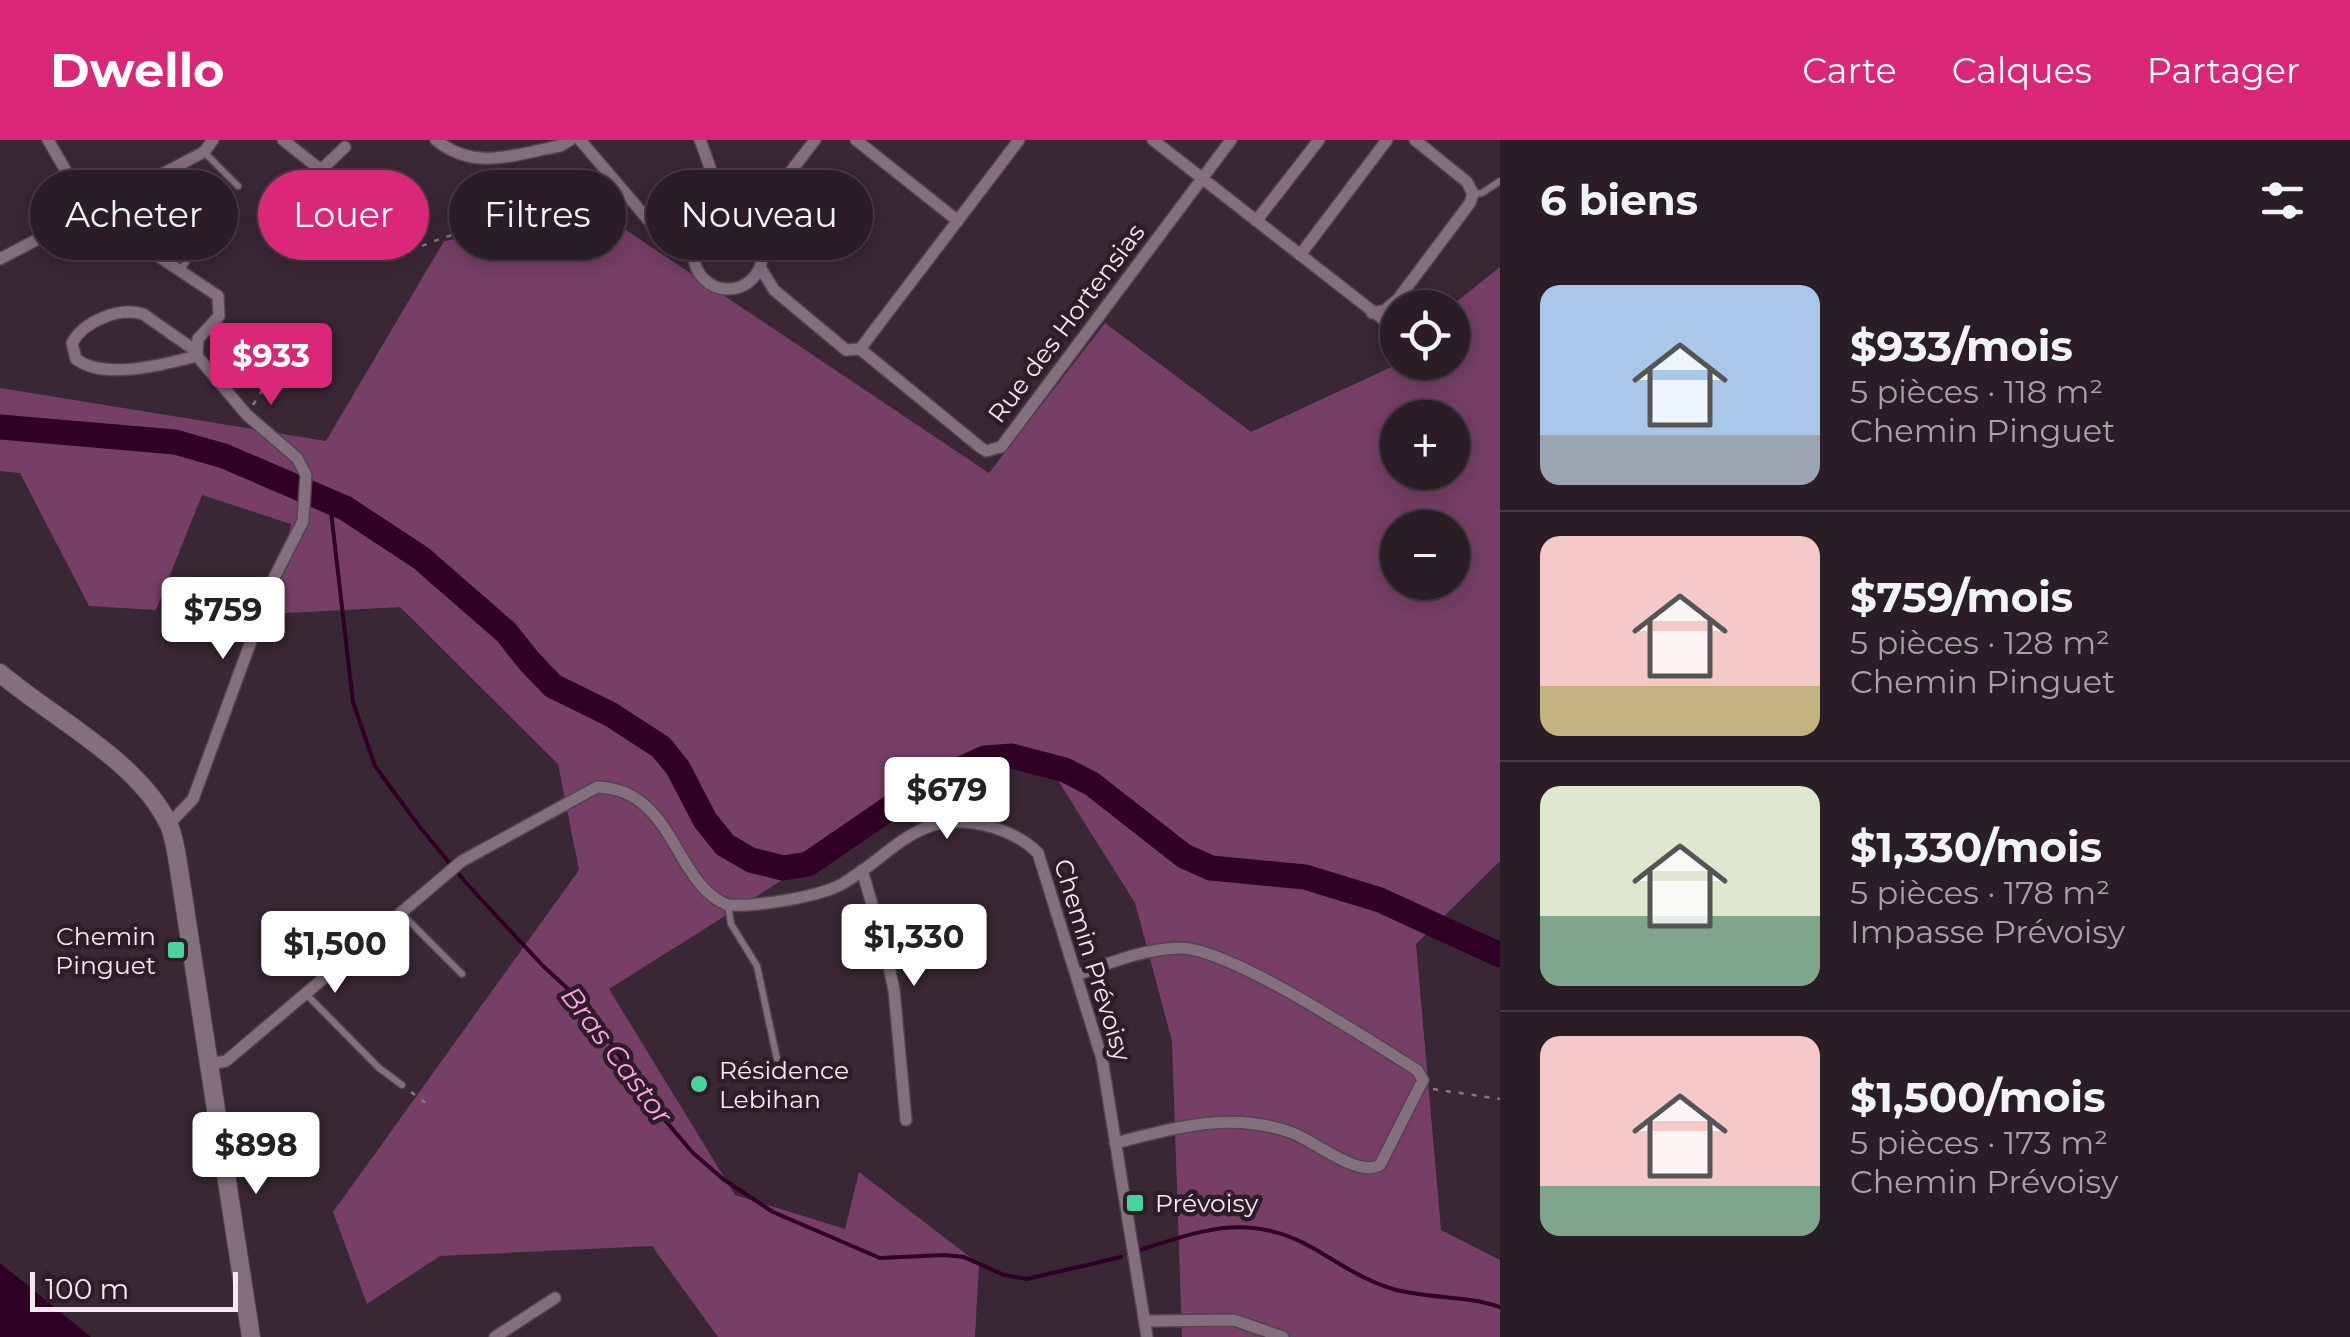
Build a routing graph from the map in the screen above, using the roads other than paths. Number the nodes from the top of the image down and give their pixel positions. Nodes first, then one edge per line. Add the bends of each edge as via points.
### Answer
1 (48, 140) edge
2 (213, 140) edge
3 (283, 140) edge
4 (436, 140) edge
5 (570, 140) edge
6 (580, 140) edge
7 (700, 140) edge
8 (816, 140) edge
9 (856, 140) edge
10 (1020, 140) edge
11 (1153, 140) edge
12 (1231, 140) edge
13 (1319, 140) edge
14 (1386, 140) edge
15 (1415, 140) edge
16 (345, 147) dead end
17 (204, 152) junction
18 (66, 170) edge
19 (168, 170) edge
20 (222, 170) edge
21 (711, 170) edge
22 (793, 170) edge
23 (1202, 178) junction
24 (1500, 181) edge
25 (1473, 194) junction
26 (646, 218) edge
27 (958, 221) junction
28 (1256, 221) junction
29 (30, 241) edge
30 (1300, 256) junction
31 (0, 257) edge
32 (166, 260) edge
33 (187, 260) edge
34 (694, 260) edge
35 (761, 260) edge
36 (760, 266) junction
37 (181, 270) junction
38 (746, 284) junction
39 (774, 290) junction
40 (1372, 313) junction
41 (1380, 319) edge
42 (860, 349) junction
43 (196, 354) junction
44 (0, 674) edge
45 (168, 824) junction
46 (862, 870) junction
47 (728, 905) junction
48 (400, 911) junction
49 (462, 974) dead end
50 (1076, 974) junction
51 (306, 994) junction
52 (776, 1059) dead end
53 (210, 1064) junction
54 (402, 1085) road end
55 (906, 1120) dead end
56 (1116, 1143) junction
57 (554, 1298) dead end
58 (1144, 1321) junction
59 (252, 1337) edge
60 (496, 1337) edge
61 (1146, 1337) edge
62 (1283, 1337) edge

1 - 18 street
2 - 17 street
3 - 16 street via 322,170
4 - 5 street via 471,159
6 - 26 street
7 - 21 street
8 - 22 street
9 - 27 street
10 - 27 street
11 - 23 street
12 - 23 street
13 - 28 street
14 - 30 street
15 - 25 street
17 - 19 street
17 - 20 lane
23 - 28 street
23 - 42 street, Rue des Hortensias via 1001,447 980,447
24 - 25 lane
25 - 40 street via 1398,299
27 - 42 street
28 - 30 street
29 - 31 street
30 - 40 street
32 - 37 street
33 - 37 lane
34 - 38 street via 712,285
35 - 36 street
36 - 38 street
36 - 39 street
37 - 43 street via 220,302
38 - 39 street
39 - 42 street via 846,350
40 - 41 street
43 - 43 street via 140,369 91,367 76,359 72,343 94,322 134,312
43 - 45 street via 306,475 303,522 275,576 192,800
44 - 45 street via 119,764
45 - 53 street
46 - 47 street, Chemin Prévoisy via 820,892
46 - 50 street, Chemin Prévoisy via 914,832 944,821 998,828 1038,853
46 - 55 street via 894,990
47 - 48 street via 707,892 635,796 597,787 462,861
47 - 52 lane via 731,924 757,966
48 - 49 lane
48 - 51 street
50 - 56 street, Chemin Prévoisy via 1102,1059
50 - 56 street via 1142,952 1192,948 1241,967 1422,1074 1422,1087 1375,1169 1360,1168 1296,1134 1242,1121 1199,1122
51 - 53 street via 226,1061
51 - 54 lane
53 - 59 street
56 - 58 street, Chemin Prévoisy
57 - 60 street
58 - 61 street, Chemin Prévoisy
58 - 62 street via 1234,1320

